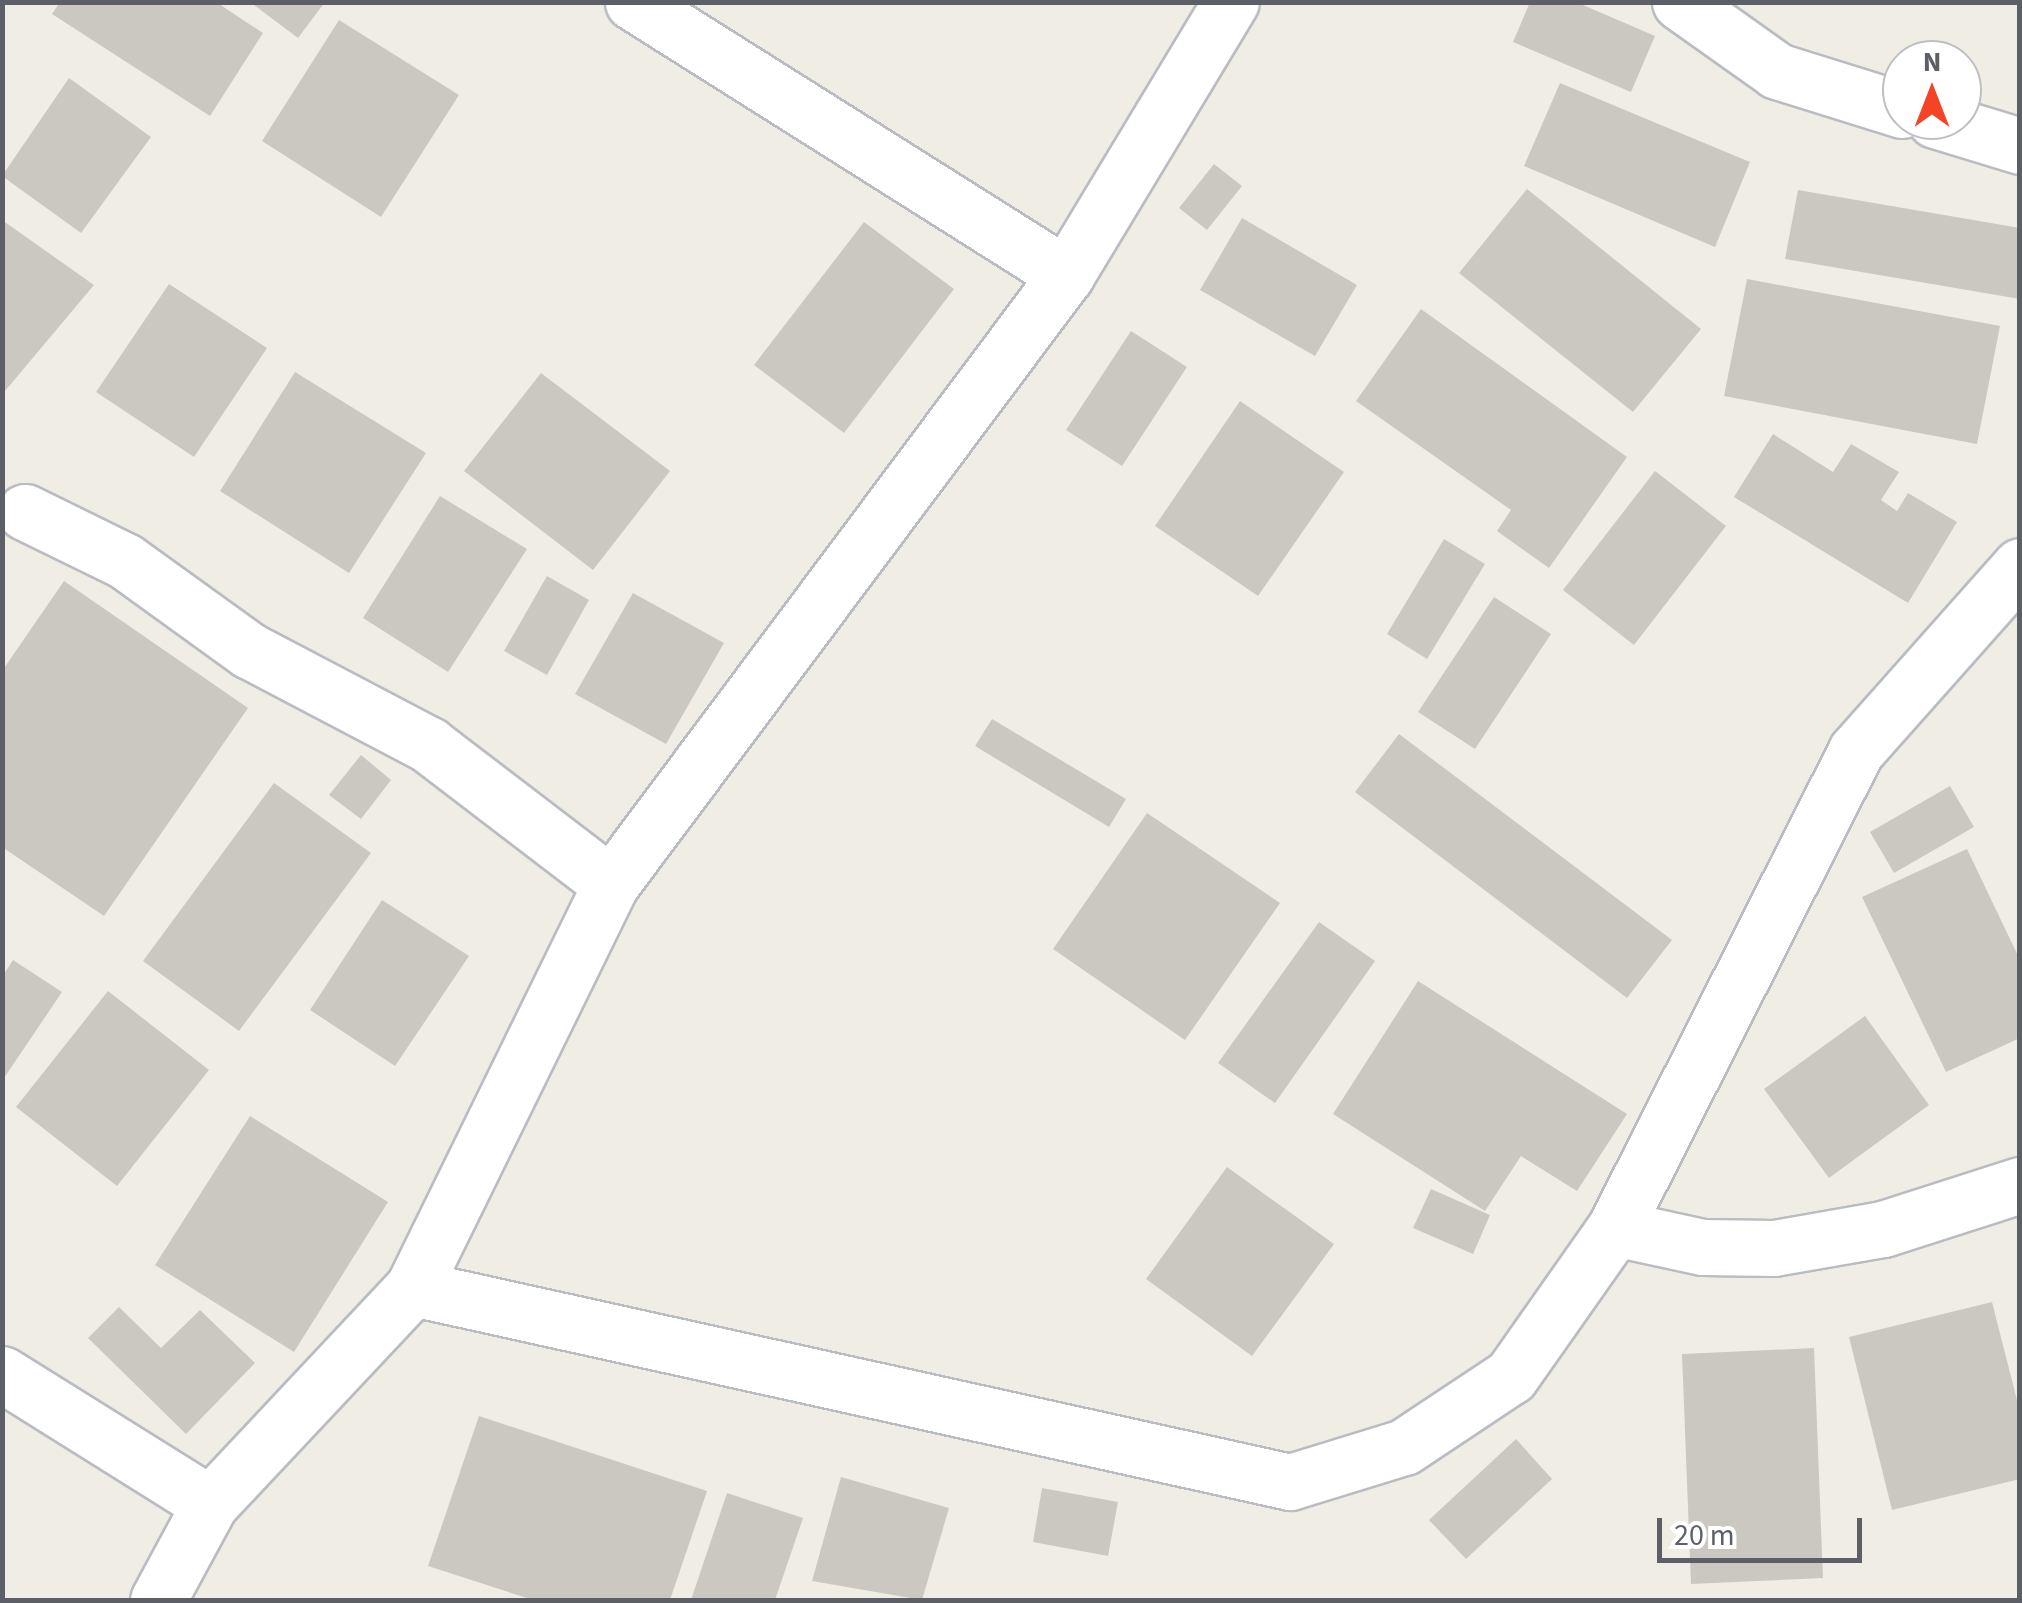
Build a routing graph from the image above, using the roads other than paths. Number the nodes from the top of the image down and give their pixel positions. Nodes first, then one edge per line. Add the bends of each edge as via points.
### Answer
1 (633, 2) edge
2 (1232, 2) edge
3 (1680, 2) edge
4 (1882, 104) edge
5 (1982, 134) edge
6 (2020, 146) edge
7 (1066, 275) junction
8 (10, 516) edge
9 (2020, 566) edge
10 (611, 884) junction
11 (2020, 1184) edge
12 (1615, 1228) junction
13 (413, 1288) junction
14 (2, 1374) edge
15 (210, 1504) junction
16 (158, 1600) edge

1 - 7 street
2 - 7 street
3 - 4 street via 1777,72
5 - 6 street
7 - 10 street
8 - 10 street via 124,561 250,651 429,745
9 - 12 street via 1856,751
10 - 13 street
11 - 12 street via 1883,1229 1774,1248 1704,1247
12 - 13 street via 1512,1376 1404,1448 1290,1482
13 - 15 street
14 - 15 street
15 - 16 street

